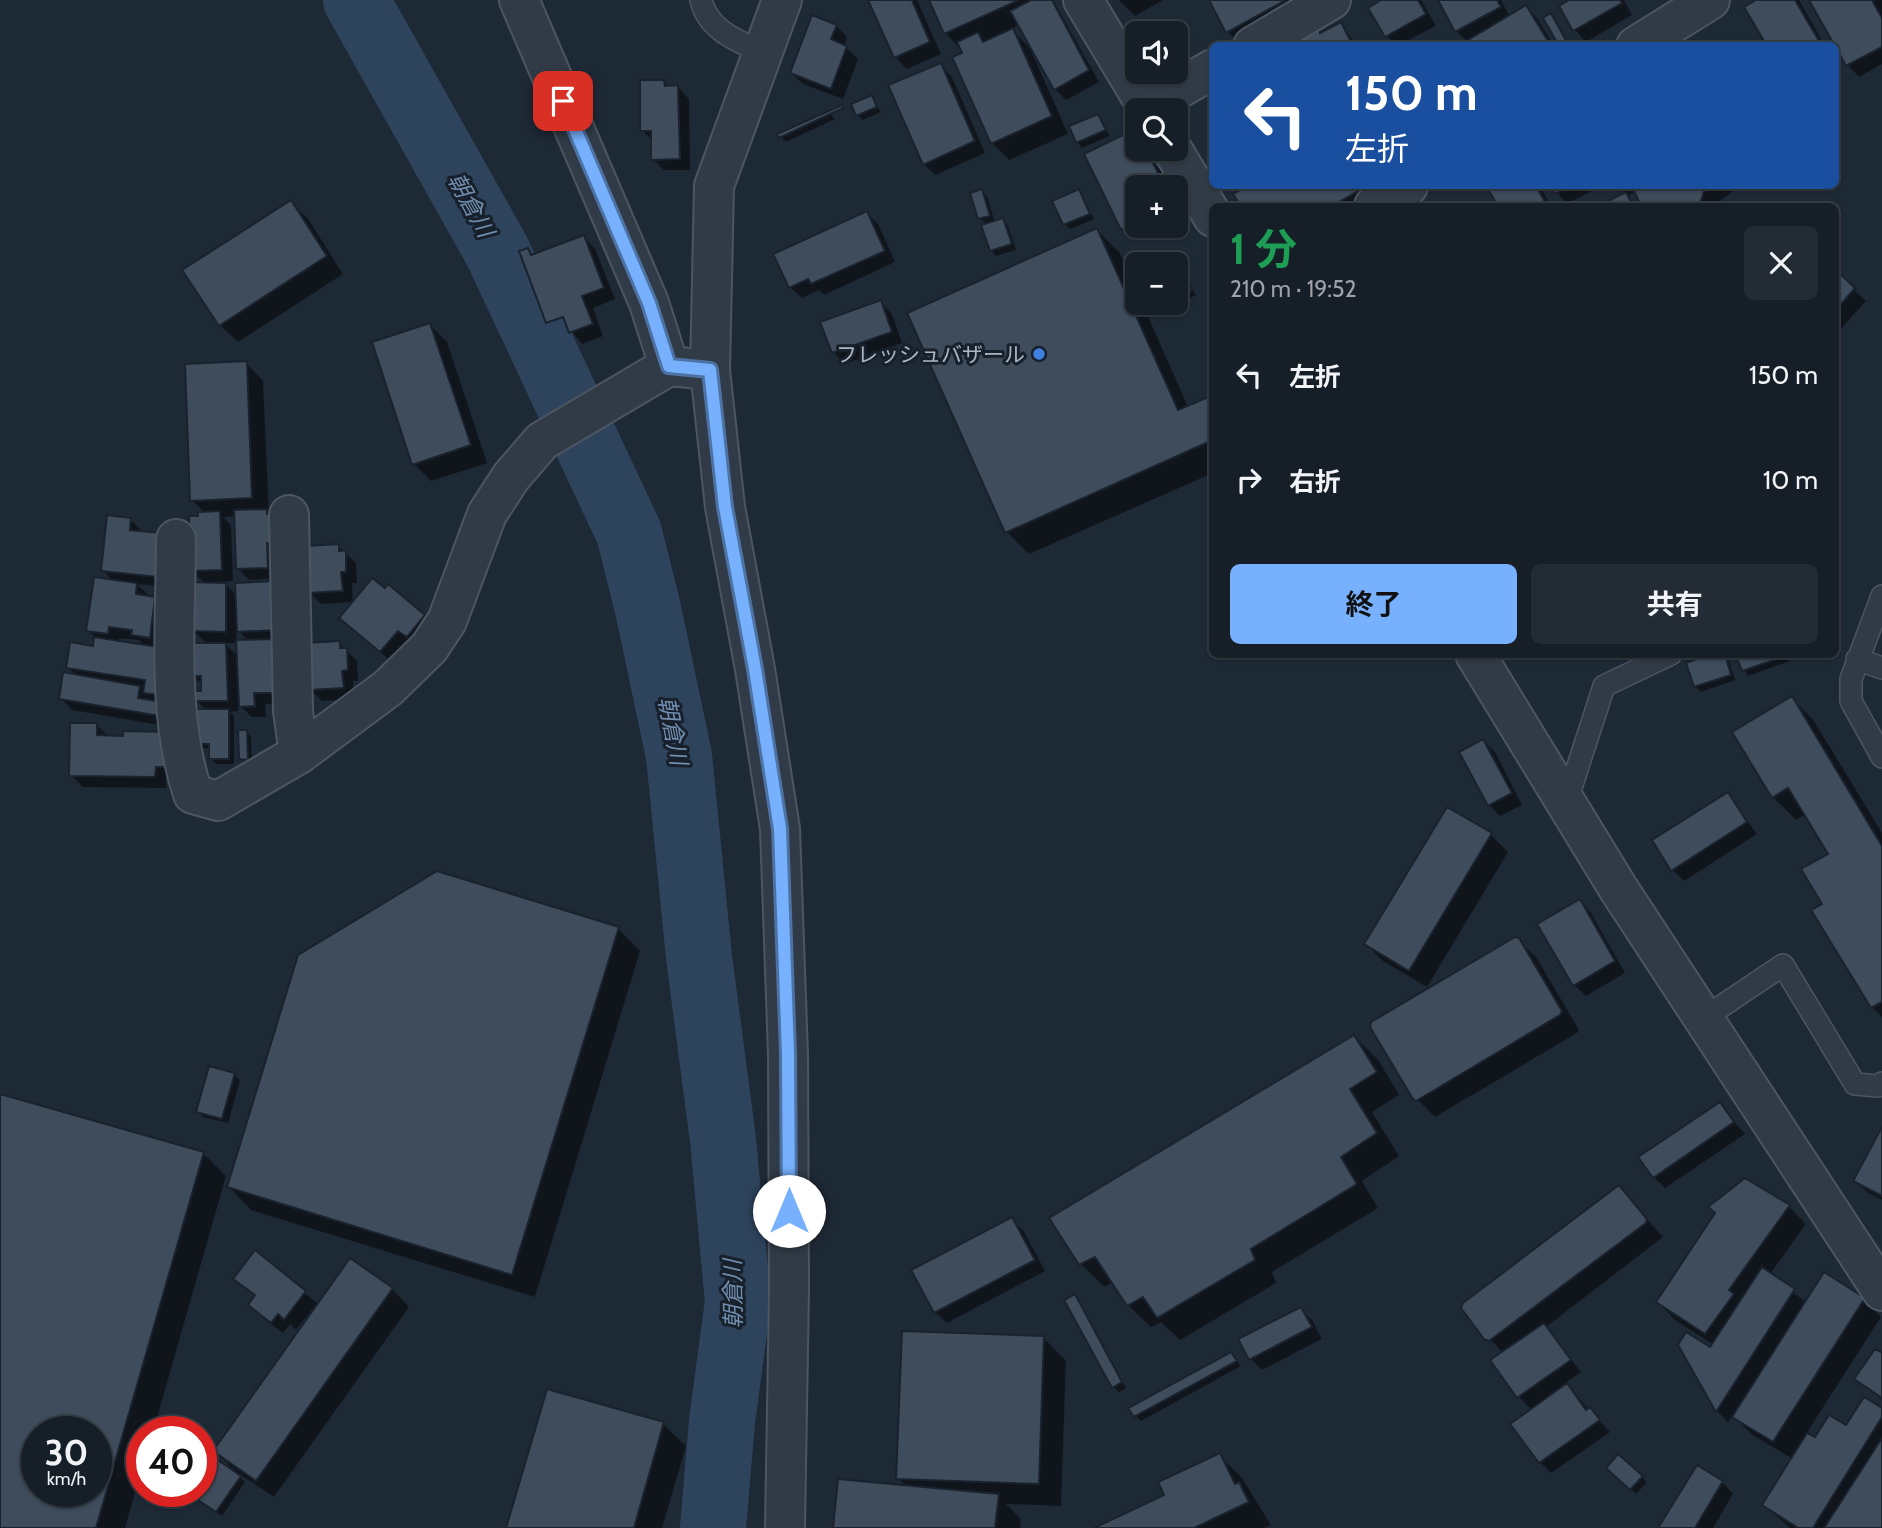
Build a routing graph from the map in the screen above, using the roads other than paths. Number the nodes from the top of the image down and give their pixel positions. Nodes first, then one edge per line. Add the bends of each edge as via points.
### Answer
1 (519, 0) edge
2 (701, 0) edge
3 (782, 0) edge
4 (1083, 0) edge
5 (1331, 0) edge
6 (1710, 0) edge
7 (1260, 42) edge
8 (1642, 42) edge
9 (762, 52) junction
10 (1209, 71) edge
11 (1141, 98) edge
12 (1166, 98) edge
13 (1179, 161) edge
14 (1404, 189) edge
15 (1379, 203) edge
16 (1209, 210) edge
17 (669, 366) junction
18 (710, 370) junction
19 (289, 515) dead end
20 (176, 539) dead end
21 (1882, 596) edge
22 (1477, 658) edge
23 (1663, 658) edge
24 (1857, 659) junction
25 (1882, 668) edge
26 (299, 754) junction
27 (1882, 757) edge
28 (1566, 803) junction
29 (1704, 1018) junction
30 (1882, 1083) edge
31 (1882, 1291) edge
32 (785, 1528) edge

1 - 17 street via 649,303
2 - 9 lane via 704,12 728,37
3 - 9 street
4 - 11 street
5 - 7 street
6 - 8 street
9 - 18 street via 713,186
10 - 12 street
13 - 16 street
14 - 15 street
17 - 18 street
17 - 26 street via 542,441 487,514 447,621 429,648 388,688
18 - 32 street via 725,507 780,829 788,1068
19 - 26 street via 293,712
20 - 26 street via 176,692 184,769 193,794 218,801
21 - 24 lane
22 - 28 street
23 - 28 lane via 1604,686
24 - 25 lane
24 - 27 lane via 1851,701
28 - 29 street
29 - 30 lane via 1783,965 1855,1084
29 - 31 street

